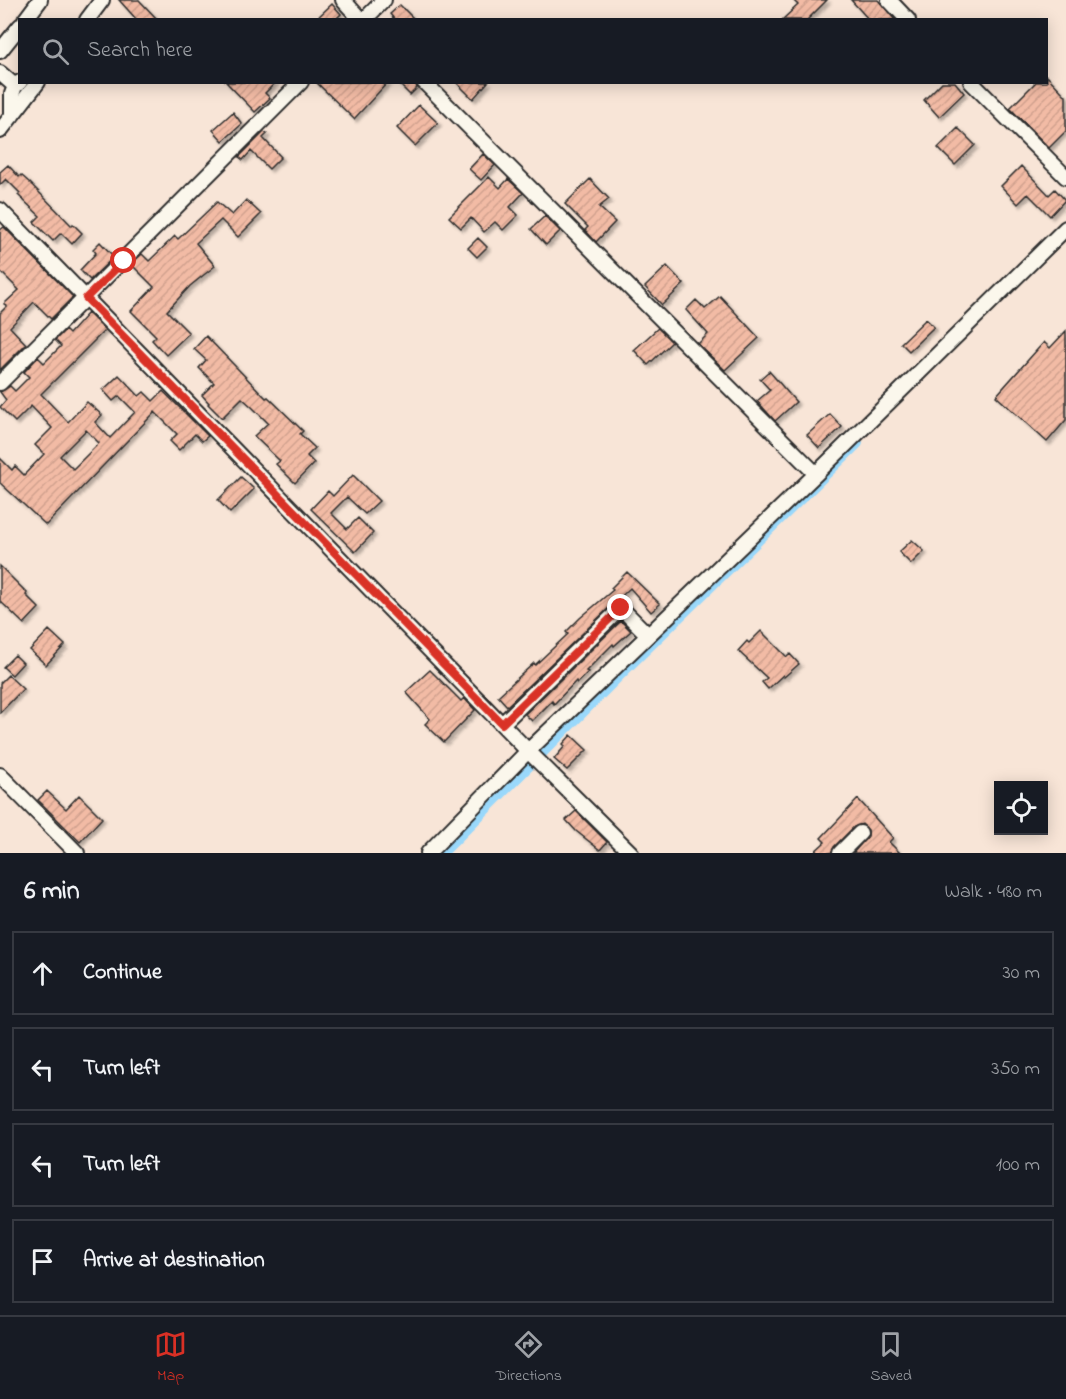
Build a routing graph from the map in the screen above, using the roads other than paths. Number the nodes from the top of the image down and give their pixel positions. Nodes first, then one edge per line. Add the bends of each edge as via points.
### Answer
1 (40, 0) edge
2 (102, 0) edge
3 (343, 0) edge
4 (384, 0) edge
5 (889, 0) edge
6 (26, 18) edge
7 (88, 18) edge
8 (361, 18) edge
9 (365, 18) edge
10 (906, 18) edge
11 (18, 28) edge
12 (0, 51) edge
13 (0, 73) edge
14 (17, 84) edge
15 (36, 84) edge
16 (299, 84) edge
17 (426, 84) edge
18 (973, 84) edge
19 (12, 116) junction
20 (0, 131) edge
21 (1066, 177) edge
22 (0, 210) edge
23 (1066, 228) edge
24 (86, 298) junction
25 (0, 383) edge
26 (816, 474) junction
27 (648, 635) junction
28 (502, 724) junction
29 (528, 751) junction
30 (0, 775) edge
31 (860, 833) dead end
32 (77, 853) edge
33 (428, 853) edge
34 (631, 853) edge
35 (840, 853) edge

1 - 6 street
2 - 7 street
3 - 8 street
4 - 9 street
5 - 10 street
11 - 12 street
13 - 14 street
14 - 19 street via 12,94
15 - 19 street
16 - 24 street
17 - 26 street
18 - 21 street
19 - 20 street
22 - 24 street
23 - 26 street
24 - 25 street
24 - 28 street
26 - 27 street
27 - 28 street via 621,608
27 - 29 street
28 - 29 street
29 - 33 street
29 - 34 street
30 - 32 street
31 - 35 street

